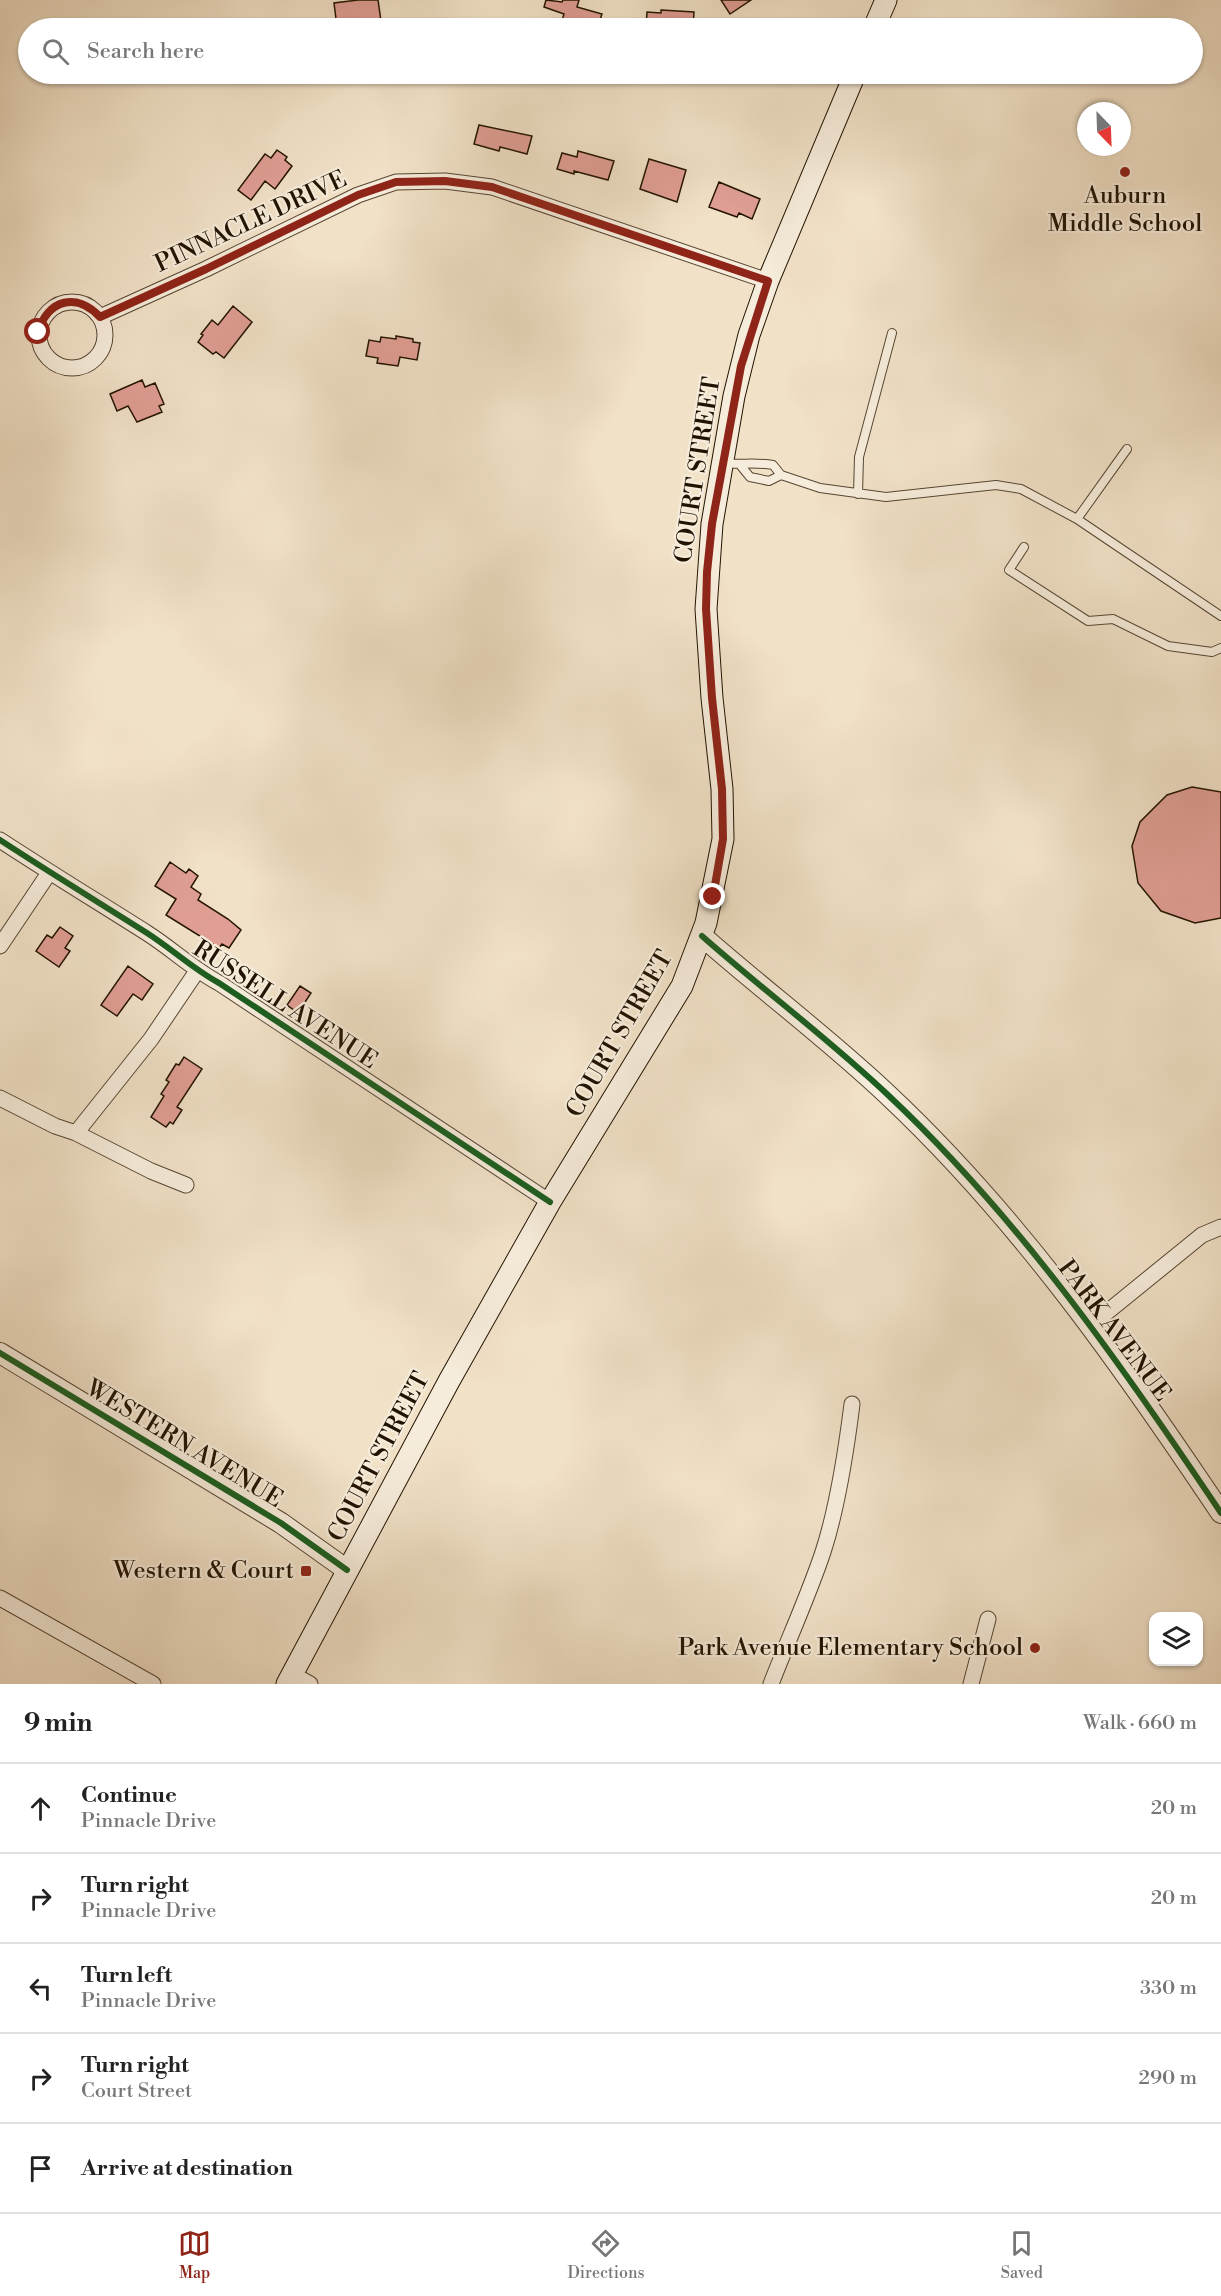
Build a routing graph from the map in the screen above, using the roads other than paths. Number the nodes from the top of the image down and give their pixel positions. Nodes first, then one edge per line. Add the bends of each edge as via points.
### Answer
1 (886, 0) edge
2 (878, 18) edge
3 (851, 84) edge
4 (768, 281) junction
5 (100, 317) junction
6 (892, 333) dead end
7 (1127, 449) dead end
8 (732, 464) junction
9 (782, 475) junction
10 (858, 494) junction
11 (1077, 519) junction
12 (1024, 547) dead end
13 (1221, 616) edge
14 (1221, 648) edge
15 (0, 840) edge
16 (49, 873) junction
17 (702, 936) junction
18 (0, 946) edge
19 (197, 971) junction
20 (0, 1098) edge
21 (76, 1133) junction
22 (186, 1185) dead end
23 (550, 1202) junction
24 (1221, 1227) edge
25 (1090, 1326) junction
26 (0, 1353) edge
27 (852, 1404) dead end
28 (1221, 1513) edge
29 (347, 1570) junction
30 (0, 1598) edge
31 (988, 1619) dead end
32 (296, 1681) edge
33 (153, 1684) edge
34 (771, 1684) edge
35 (971, 1684) edge

1 - 2 main road
3 - 4 main road, COURT STREET
4 - 5 street, PINNACLE DRIVE via 492,187 445,181 396,182 358,195
4 - 8 main road, COURT STREET via 741,366
5 - 5 street via 91,307 78,302 64,302 51,308 38,332 47,358 72,369 97,357 104,345 105,330
6 - 10 lane via 859,457
7 - 11 lane
8 - 9 lane via 773,465
8 - 9 lane via 750,477 769,481
8 - 17 main road, COURT STREET via 712,524 706,609 723,839
9 - 10 lane via 820,488
10 - 11 lane via 886,497 996,485 1022,489
11 - 13 lane
12 - 14 lane via 1009,570 1088,621 1113,619 1168,646 1212,652
15 - 16 street, RUSSELL AVENUE
16 - 18 street
16 - 19 street, RUSSELL AVENUE via 150,935
17 - 23 main road, COURT STREET via 682,986
17 - 25 street, PARK AVENUE via 888,1094 994,1207
19 - 21 street via 151,1039
19 - 23 street, RUSSELL AVENUE
20 - 21 street
21 - 22 street
23 - 29 main road, COURT STREET
24 - 25 street via 1203,1235
25 - 28 street, PARK AVENUE
26 - 29 street, WESTERN AVENUE via 281,1523
27 - 34 street via 827,1538
29 - 32 main road, COURT STREET
30 - 33 street
31 - 35 street

